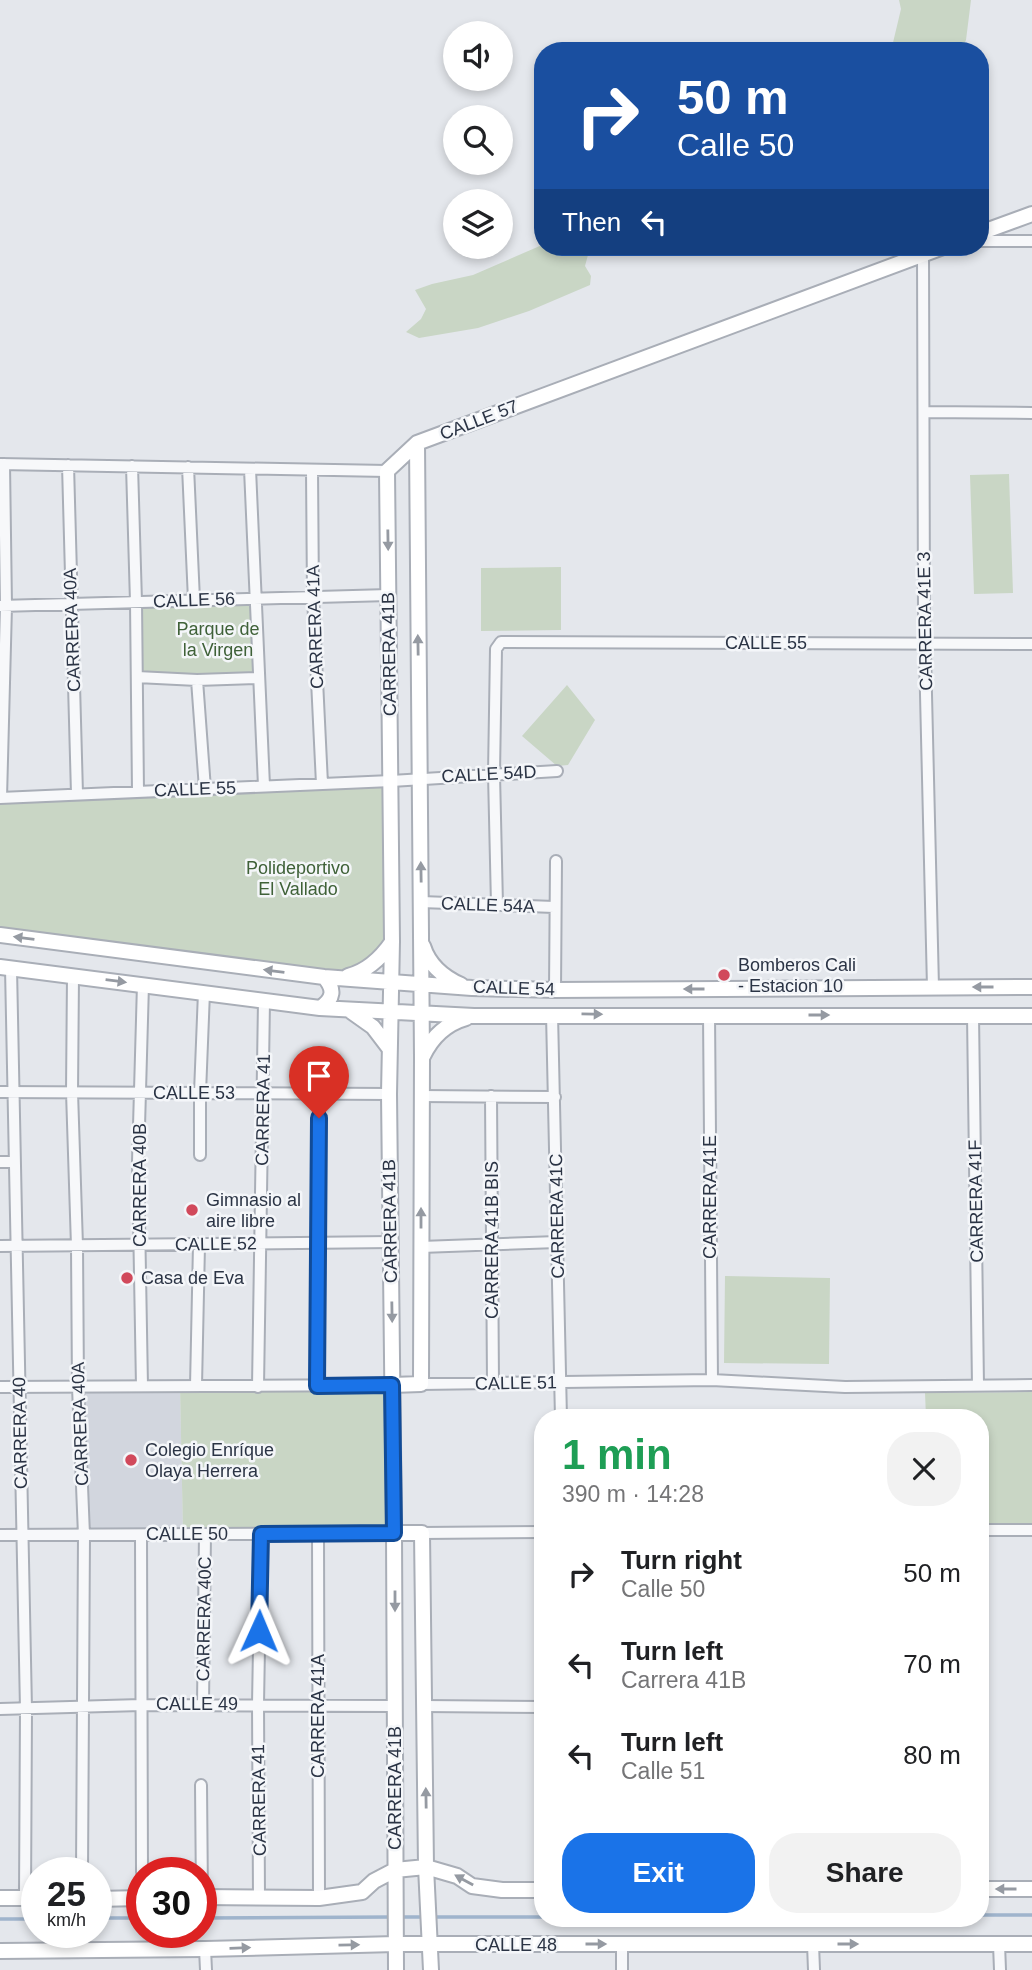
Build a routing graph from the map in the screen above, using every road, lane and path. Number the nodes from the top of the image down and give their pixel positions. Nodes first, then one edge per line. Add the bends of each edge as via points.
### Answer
1 (1032, 214) edge
2 (989, 230) edge
3 (989, 241) edge
4 (1032, 241) edge
5 (918, 256) edge
6 (923, 256) edge
7 (923, 412) junction
8 (1032, 413) edge
9 (417, 443) junction
10 (2, 464) edge
11 (68, 465) junction
12 (132, 466) junction
13 (188, 467) junction
14 (250, 468) junction
15 (312, 470) junction
16 (387, 471) junction
17 (388, 595) junction
18 (313, 597) junction
19 (255, 598) junction
20 (194, 600) junction
21 (136, 602) junction
22 (70, 604) junction
23 (3, 606) edge
24 (925, 644) junction
25 (1032, 644) edge
26 (137, 677) junction
27 (259, 678) junction
28 (197, 680) junction
29 (557, 771) dead end
30 (494, 774) junction
31 (420, 778) junction
32 (391, 781) junction
33 (322, 784) junction
34 (264, 786) junction
35 (205, 789) junction
36 (138, 792) junction
37 (77, 794) junction
38 (1, 798) edge
39 (556, 861) dead end
40 (421, 902) junction
41 (497, 905) junction
42 (554, 907) junction
43 (0, 935) edge
44 (392, 941) junction
45 (421, 941) junction
46 (6, 967) edge
47 (73, 976) junction
48 (324, 977) junction
49 (342, 978) junction
50 (391, 982) junction
51 (143, 984) junction
52 (421, 984) junction
53 (933, 987) junction
54 (1032, 987) edge
55 (472, 988) junction
56 (555, 990) junction
57 (204, 992) junction
58 (264, 1001) junction
59 (320, 1008) junction
60 (348, 1009) junction
61 (391, 1010) junction
62 (421, 1012) junction
63 (552, 1014) junction
64 (709, 1014) junction
65 (973, 1015) junction
66 (474, 1016) junction
67 (1032, 1016) edge
68 (389, 1048) junction
69 (422, 1058) junction
70 (0, 1092) edge
71 (13, 1092) junction
72 (72, 1092) junction
73 (140, 1092) junction
74 (200, 1093) junction
75 (263, 1093) junction
76 (319, 1093) junction
77 (389, 1094) junction
78 (421, 1096) junction
79 (491, 1096) junction
80 (555, 1097) junction
81 (200, 1155) dead end
82 (0, 1162) edge
83 (15, 1162) junction
84 (391, 1242) junction
85 (557, 1242) junction
86 (318, 1243) junction
87 (260, 1244) junction
88 (492, 1244) junction
89 (139, 1245) junction
90 (199, 1245) junction
91 (0, 1246) edge
92 (77, 1246) junction
93 (16, 1247) junction
94 (421, 1247) junction
95 (712, 1380) junction
96 (560, 1382) junction
97 (493, 1383) junction
98 (421, 1384) junction
99 (392, 1385) junction
100 (1032, 1385) edge
101 (142, 1386) junction
102 (196, 1386) junction
103 (317, 1386) junction
104 (978, 1386) junction
105 (0, 1387) edge
106 (19, 1387) junction
107 (78, 1387) junction
108 (258, 1387) junction
109 (561, 1409) edge
110 (989, 1530) edge
111 (1032, 1530) edge
112 (534, 1532) edge
113 (394, 1533) junction
114 (422, 1533) junction
115 (205, 1534) junction
116 (261, 1534) junction
117 (318, 1534) junction
118 (0, 1535) edge
119 (22, 1535) junction
120 (84, 1535) junction
121 (141, 1535) junction
122 (203, 1704) junction
123 (258, 1704) junction
124 (318, 1704) junction
125 (141, 1705) junction
126 (395, 1706) junction
127 (425, 1706) junction
128 (534, 1707) edge
129 (84, 1708) junction
130 (0, 1709) edge
131 (26, 1709) junction
132 (201, 1785) dead end
133 (30, 1857) edge
134 (82, 1857) edge
135 (142, 1857) edge
136 (202, 1857) edge
137 (426, 1867) junction
138 (395, 1870) junction
139 (989, 1889) edge
140 (1032, 1889) edge
141 (534, 1890) edge
142 (217, 1897) edge
143 (0, 1898) edge
144 (21, 1898) edge
145 (259, 1898) junction
146 (319, 1898) junction
147 (395, 1937) junction
148 (430, 1938) junction
149 (622, 1944) junction
150 (813, 1944) junction
151 (999, 1944) junction
152 (1032, 1944) edge
153 (205, 1949) junction
154 (0, 1951) edge
155 (206, 1970) edge
156 (396, 1970) edge
157 (431, 1970) edge
158 (622, 1970) edge
159 (814, 1970) edge
160 (1000, 1970) edge

1 - 2 street
3 - 4 street
5 - 9 street, CALLE 57
6 - 7 street, CARRERA 41E 3
7 - 8 street
7 - 24 street, CARRERA 41E 3
9 - 16 street, CALLE 57
31 -> 9 street, CARRERA 41B
10 - 11 street
10 - 23 street
11 - 12 street
11 - 22 street, CARRERA 40A
12 - 13 street
12 - 21 street
13 - 14 street
13 - 20 street
14 - 15 street
14 - 19 street
15 - 16 street
15 - 18 street, CARRERA 41A
16 -> 17 street, CARRERA 41B
17 - 18 street, CALLE 56
17 - 32 street, CARRERA 41B
18 - 19 street, CALLE 56
18 - 33 street, CARRERA 41A
19 - 20 street, CALLE 56
19 - 27 street
20 - 21 street, CALLE 56
21 - 22 street, CALLE 56
21 - 26 street
22 - 23 street, CALLE 56
22 - 37 street, CARRERA 40A
23 - 38 street
24 - 25 street, CALLE 55
24 - 30 street, CALLE 55 via 501,642 496,649
24 - 53 street, CARRERA 41E 3
26 - 28 street
26 - 36 street
27 - 28 street
27 - 34 street
28 - 35 street
29 - 30 street, CALLE 54D
30 - 31 street, CALLE 54D
30 - 41 street
31 - 32 street, CALLE 54D
40 -> 31 street, CARRERA 41B
32 - 33 street, CALLE 55
32 - 44 street, CARRERA 41B
33 - 34 street, CALLE 55
34 - 35 street, CALLE 55
35 - 36 street, CALLE 55
36 - 37 street, CALLE 55
37 - 38 street, CALLE 55
39 - 42 street
40 - 41 street, CALLE 54A
40 - 45 street, CARRERA 41B
41 - 42 street, CALLE 54A
42 - 56 street
48 -> 43 street, CALLE 54
44 - 49 street via 377,961
44 - 50 street, CARRERA 41B
45 - 52 street, CARRERA 41B
45 - 55 street via 438,970
46 - 47 street, CALLE 54
46 - 71 street, CARRERA 40
47 -> 51 street, CALLE 54
47 - 72 street, CARRERA 40A
48 - 49 street, CALLE 54
48 - 59 street via 332,994
49 - 50 street, CALLE 54
50 - 52 street, CALLE 54
50 - 61 street, CARRERA 41B
51 - 57 street, CALLE 54
51 - 73 street, CARRERA 40B
52 - 55 street, CALLE 54
52 - 62 street, CARRERA 41B
54 -> 53 street, CALLE 54
53 -> 56 street, CALLE 54
55 - 56 street, CALLE 54
57 - 58 street, CALLE 54
57 - 74 street
58 - 59 street, CALLE 54
58 - 75 street, CARRERA 41
59 - 60 street, CALLE 54
60 - 61 street, CALLE 54
60 - 68 street via 373,1027
61 - 62 street, CALLE 54
61 - 68 street, CARRERA 41B
62 - 66 street, CALLE 54
62 - 69 street, CARRERA 41B
63 -> 64 street, CALLE 54
63 - 66 street, CALLE 54
63 - 80 street, CARRERA 41C
64 -> 65 street, CALLE 54
64 - 95 street, CARRERA 41E
65 - 67 street, CALLE 54
65 - 104 street, CARRERA 41F
66 - 69 street via 441,1030
68 - 77 street, CARRERA 41B
69 - 78 street, CARRERA 41B
70 - 71 street, CALLE 53
71 - 72 street, CALLE 53
71 - 83 street, CARRERA 40
72 - 73 street, CALLE 53
72 - 92 street, CARRERA 40A
73 - 74 street, CALLE 53
73 - 89 street, CARRERA 40B
74 - 75 street, CALLE 53
74 - 81 street
75 - 76 street, CALLE 53
75 - 87 street, CARRERA 41
76 - 77 street, CALLE 53
76 - 86 street
77 - 84 street, CARRERA 41B
78 - 79 street
94 -> 78 street, CARRERA 41B
79 - 80 street
79 - 88 street, CARRERA 41B BIS
80 - 85 street, CARRERA 41C
82 - 83 street
83 - 93 street, CARRERA 40
84 - 86 street, CALLE 52
84 -> 99 street, CARRERA 41B
85 - 88 street
85 - 96 street, CARRERA 41C
86 - 87 street, CALLE 52
86 - 103 street
87 - 90 street, CALLE 52
87 - 108 street, CARRERA 41
88 - 94 street
88 - 97 street, CARRERA 41B BIS
89 - 90 street, CALLE 52
89 - 92 street, CALLE 52
89 - 101 street, CARRERA 40B
90 - 102 street
91 - 93 street, CALLE 52
92 - 93 street, CALLE 52
92 - 107 street, CARRERA 40A
93 - 106 street, CARRERA 40
94 - 98 street, CARRERA 41B
95 - 96 street, CALLE 51
95 - 104 street, CALLE 51 via 845,1387
96 - 97 street, CALLE 51
96 - 109 street, CARRERA 41C
97 - 98 street, CALLE 51
98 - 99 street, CALLE 51
99 - 103 street, CALLE 51
99 - 113 street, CARRERA 41B
100 - 104 street, CALLE 51
101 - 102 street, CALLE 51
101 - 107 street, CALLE 51
102 - 108 street, CALLE 51
103 - 108 street, CALLE 51
105 - 106 street, CALLE 51
106 - 107 street, CALLE 51
106 - 119 street, CARRERA 40
107 - 120 street, CARRERA 40A
110 - 111 street
112 - 114 street, CALLE 50
113 - 114 street, CALLE 50
113 - 117 street, CALLE 50
113 -> 126 street, CARRERA 41B
114 - 127 street, CARRERA 41B
115 - 116 street, CALLE 50
115 - 121 street, CALLE 50
115 - 122 street, CARRERA 40C
116 - 117 street, CALLE 50
116 - 123 street, CARRERA 41
117 - 124 street, CARRERA 41A
118 - 119 street, CALLE 50
119 - 120 street, CALLE 50
119 - 131 street, CARRERA 40
120 - 121 street, CALLE 50
120 - 129 street, CARRERA 40A
121 - 125 street
122 - 123 street, CALLE 49
122 - 125 street, CALLE 49
123 - 124 street, CALLE 49
123 - 145 street, CARRERA 41
124 - 126 street, CALLE 49
124 - 146 street, CARRERA 41A
125 - 129 street, CALLE 49
125 - 135 street
126 - 138 street, CARRERA 41B
127 - 128 street
137 -> 127 street, CARRERA 41B
129 - 131 street, CALLE 49
129 - 134 street, CARRERA 40A
130 - 131 street, CALLE 49
131 - 133 street, CARRERA 40
132 - 136 street
137 - 138 street
141 -> 137 street via 472,1886 457,1876
137 - 148 street, CARRERA 41B
138 - 146 street via 362,1892
138 - 147 street, CARRERA 41B
140 -> 139 street
142 - 145 street
143 - 144 street
145 - 146 street
147 - 148 street, CALLE 48
153 -> 147 street, CALLE 48
147 - 156 street, CARRERA 41B
148 -> 149 street, CALLE 48
148 - 157 street, CARRERA 41B
149 - 150 street, CALLE 48
149 - 158 street
150 -> 151 street, CALLE 48
150 - 159 street
151 - 152 street, CALLE 48
151 - 160 street
153 - 154 street, CALLE 48
153 - 155 street

